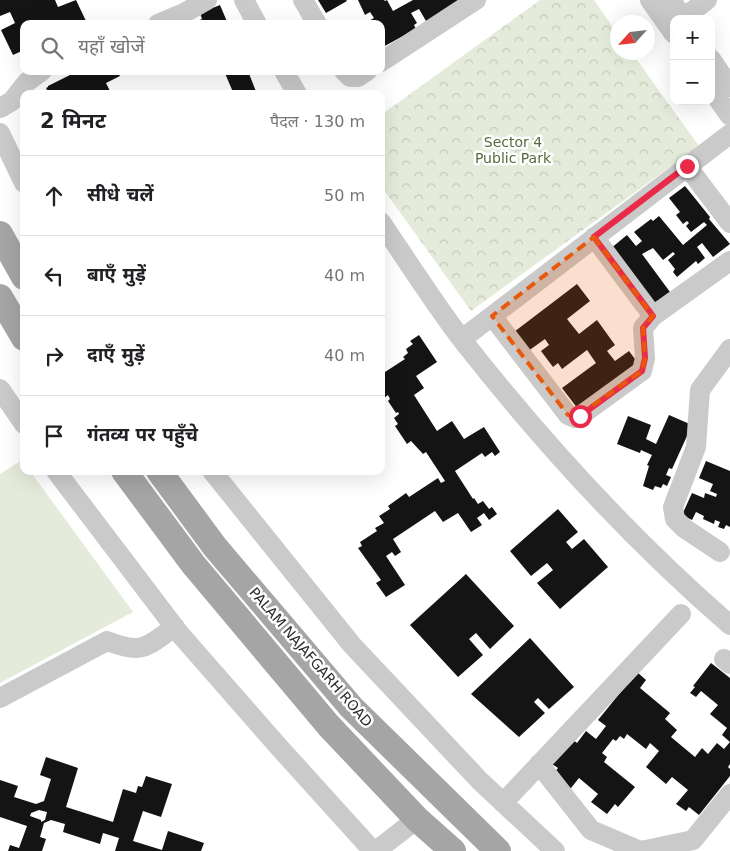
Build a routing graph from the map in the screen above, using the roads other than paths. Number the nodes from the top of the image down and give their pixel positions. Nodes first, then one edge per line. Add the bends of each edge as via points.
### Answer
1 (207, 0) edge
2 (244, 0) edge
3 (303, 0) edge
4 (476, 0) edge
5 (650, 0) edge
6 (671, 0) edge
7 (707, 0) edge
8 (677, 15) edge
9 (690, 15) edge
10 (670, 16) edge
11 (168, 20) edge
12 (255, 20) edge
13 (315, 20) edge
14 (385, 59) edge
15 (712, 60) edge
16 (286, 75) edge
17 (348, 75) edge
18 (361, 75) edge
19 (730, 87) edge
20 (295, 90) edge
21 (20, 94) edge
22 (715, 95) edge
23 (0, 108) edge
24 (730, 116) edge
25 (0, 134) edge
26 (730, 134) edge
27 (687, 166) junction
28 (20, 175) edge
29 (730, 223) edge
30 (385, 228) edge
31 (0, 234) edge
32 (594, 237) junction
33 (730, 261) edge
34 (20, 270) edge
35 (0, 297) edge
36 (492, 316) junction
37 (653, 316) junction
38 (20, 331) edge
39 (462, 339) junction
40 (730, 349) edge
41 (0, 389) edge
42 (20, 418) edge
43 (59, 475) edge
44 (127, 475) edge
45 (163, 475) edge
46 (215, 475) edge
47 (720, 552) dead end
48 (681, 614) dead end
49 (730, 625) edge
50 (175, 627) junction
51 (0, 698) edge
52 (539, 764) junction
53 (730, 794) edge
54 (503, 803) junction
55 (417, 819) junction
56 (375, 851) edge
57 (453, 851) edge
58 (498, 851) edge
59 (555, 851) edge
60 (640, 851) edge

1 - 11 street
2 - 12 street
3 - 13 street
4 - 14 street
5 - 10 street
6 - 8 street
7 - 9 street
15 - 19 street
16 - 20 street
17 - 18 street
21 - 23 street
22 - 24 street
25 - 28 street
26 - 27 street
27 - 29 street
27 - 32 street
30 - 39 street
31 - 34 main road
32 - 36 street
32 - 37 street
33 - 37 street
35 - 38 main road
36 - 37 street via 568,416 575,418 642,371 645,358 643,328
36 - 39 street
39 - 49 street via 520,411 606,507
40 - 47 street via 700,390 696,447 674,507 675,519
41 - 42 street
43 - 50 street
44 - 55 main road via 193,564 323,718
45 - 58 main road, PALAM NAJAFGARH ROAD via 215,547 351,707
46 - 54 street via 352,645
48 - 52 street
50 - 51 street via 143,648 127,648 107,641
50 - 56 street
52 - 54 street
52 - 60 street via 591,830
53 - 60 street via 693,840
54 - 59 street
55 - 56 street
55 - 57 main road

